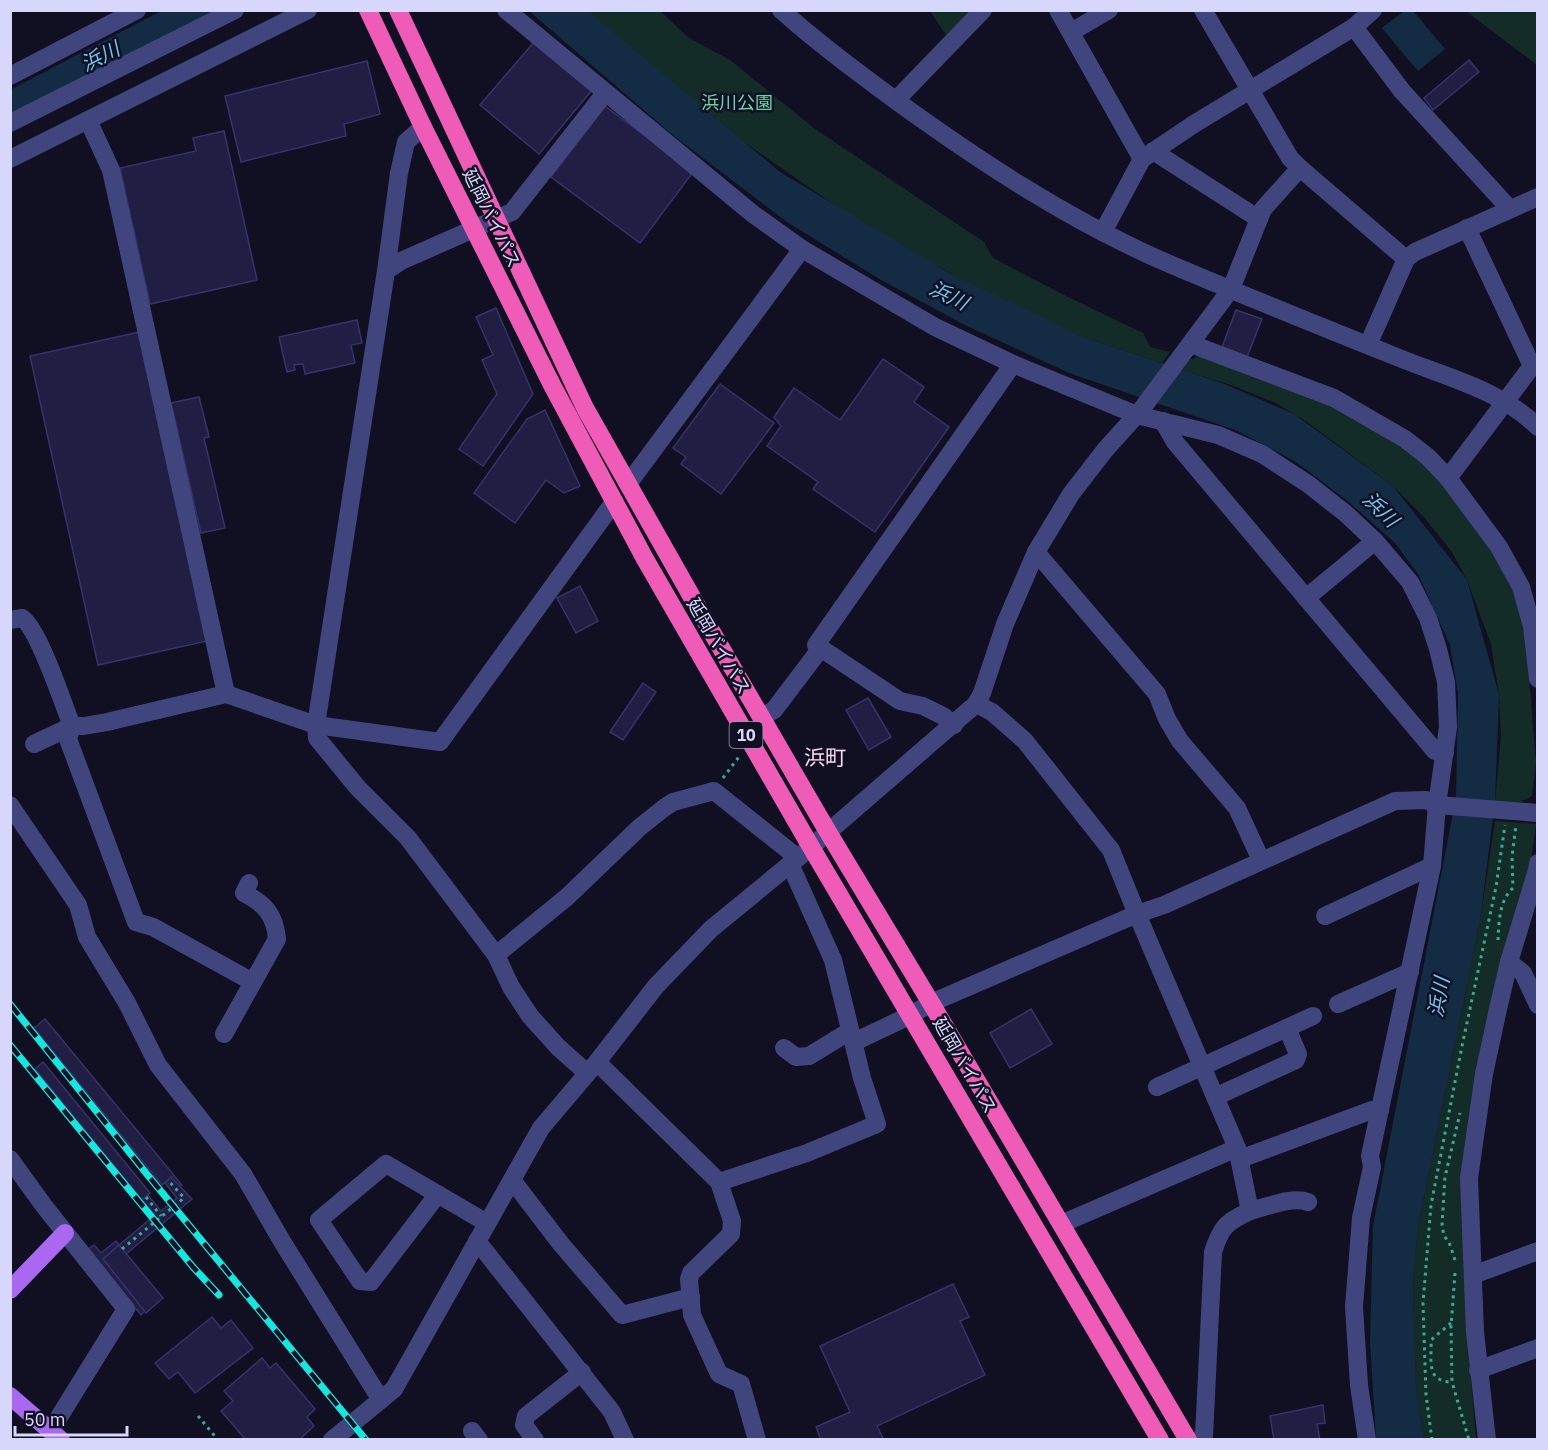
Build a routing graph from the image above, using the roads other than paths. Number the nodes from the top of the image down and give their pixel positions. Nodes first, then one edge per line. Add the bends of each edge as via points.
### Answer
1 (137, 10) edge
2 (235, 10) edge
3 (308, 10) edge
4 (368, 10) edge
5 (398, 10) edge
6 (506, 10) edge
7 (983, 10) edge
8 (1058, 10) edge
9 (1109, 10) edge
10 (1203, 10) edge
11 (1373, 10) edge
12 (782, 11) edge
13 (1354, 27) junction
14 (1071, 32) junction
15 (10, 76) edge
16 (1250, 89) junction
17 (605, 93) junction
18 (897, 100) junction
19 (88, 120) junction
20 (10, 123) edge
21 (423, 127) junction
22 (1148, 155) junction
23 (10, 159) edge
24 (1300, 168) junction
25 (1538, 196) edge
26 (1509, 208) junction
27 (504, 216) junction
28 (1259, 219) junction
29 (1467, 228) junction
30 (475, 230) junction
31 (1103, 232) junction
32 (802, 249) junction
33 (1406, 259) junction
34 (386, 271) junction
35 (1231, 289) junction
36 (1368, 345) junction
37 (1186, 350) junction
38 (1534, 361) edge
39 (1013, 364) junction
40 (1504, 402) junction
41 (1139, 412) junction
42 (1163, 421) junction
43 (1538, 427) edge
44 (1448, 478) junction
45 (628, 484) junction
46 (614, 502) junction
47 (1375, 541) junction
48 (1036, 552) junction
49 (1306, 598) junction
50 (10, 620) edge
51 (1535, 624) edge
52 (821, 648) junction
53 (1538, 679) edge
54 (226, 694) junction
55 (976, 704) junction
56 (761, 717) junction
57 (954, 724) junction
58 (316, 725) junction
59 (72, 726) junction
60 (34, 744) dead end
61 (1445, 753) junction
62 (10, 804) edge
63 (1437, 805) junction
64 (1538, 813) edge
65 (828, 832) junction
66 (800, 856) junction
67 (1261, 860) junction
68 (1538, 863) edge
69 (1432, 866) junction
70 (249, 882) dead end
71 (1137, 914) junction
72 (1324, 916) dead end
73 (496, 955) junction
74 (1509, 962) junction
75 (1410, 972) junction
76 (253, 981) junction
77 (931, 1003) junction
78 (1338, 1004) dead end
79 (1538, 1005) edge
80 (911, 1015) junction
81 (1313, 1016) dead end
82 (1287, 1028) junction
83 (224, 1034) dead end
84 (852, 1036) junction
85 (784, 1048) dead end
86 (1201, 1066) junction
87 (592, 1068) junction
88 (1157, 1087) dead end
89 (1215, 1097) junction
90 (1380, 1111) junction
91 (1239, 1153) junction
92 (10, 1159) edge
93 (512, 1180) junction
94 (719, 1182) junction
95 (438, 1194) junction
96 (1308, 1202) dead end
97 (1250, 1211) junction
98 (487, 1223) junction
99 (1061, 1224) junction
100 (65, 1233) junction
101 (477, 1241) junction
102 (1538, 1251) edge
103 (1473, 1275) junction
104 (10, 1290) edge
105 (690, 1297) junction
106 (1538, 1348) edge
107 (1478, 1371) junction
108 (582, 1372) junction
109 (10, 1396) edge
110 (381, 1400) junction
111 (56, 1435) edge
112 (332, 1440) edge
113 (535, 1440) edge
114 (625, 1440) edge
115 (758, 1440) edge
116 (1160, 1440) edge
117 (1188, 1440) edge
118 (1198, 1440) edge
119 (1367, 1440) edge
120 (1487, 1440) edge

1 - 15 street
2 - 20 street
3 - 19 street
4 - 21 highway, 延岡バイパス / 10
5 - 27 highway, 延岡バイパス / 10
6 - 17 street
7 - 18 street
8 - 14 street
9 - 14 street
10 - 16 street
11 - 13 street
12 - 18 street
13 - 16 street
13 - 26 street via 1402,91
14 - 22 street
16 - 22 street
16 - 24 street via 1290,158
17 - 27 street
17 - 32 street
18 - 31 street via 1003,174
19 - 23 street
19 - 54 street via 111,170
21 - 30 highway, 延岡バイパス / 10
21 - 34 street via 406,142
22 - 28 street
22 - 31 street
24 - 28 street via 1263,209
24 - 33 street
25 - 26 street
26 - 29 street
27 - 30 street
27 - 45 highway, 延岡バイパス / 10 via 585,408
28 - 35 street
29 - 33 street
29 - 38 street
30 - 34 street
30 - 46 highway, 延岡バイパス / 10
31 - 35 street
32 - 39 street via 935,327
32 - 45 street
33 - 36 street
34 - 58 street
35 - 36 street
35 - 37 street
36 - 40 street
37 - 41 street
37 - 44 street via 1334,398 1405,439
38 - 40 street
39 - 41 street
39 - 52 street via 816,645
40 - 43 street
40 - 44 street
41 - 42 street
41 - 48 street via 1071,494
42 - 47 street via 1218,435 1262,454 1308,484
42 - 49 street via 1175,442
44 - 51 street via 1499,547
45 - 56 highway, 延岡バイパス / 10
46 - 58 street via 440,742
46 - 66 highway, 延岡バイパス / 10 via 750,741
47 - 49 street
47 - 61 street via 1410,582 1428,618 1446,682
48 - 55 street
48 - 67 street via 1157,694 1180,741 1237,808
49 - 61 street via 1435,751
50 - 59 street via 22,618 27,622
51 - 53 street
52 - 56 street via 774,710
52 - 57 street via 900,701 923,706
54 - 58 street
54 - 59 street via 107,722
55 - 57 street
55 - 71 street via 992,712 1025,741 1111,850
56 - 65 highway, 延岡バイパス / 10
57 - 65 street
58 - 73 street via 317,738 358,788 408,838
59 - 60 street
59 - 76 street via 68,739 136,922 153,927
61 - 63 street
62 - 110 street via 78,905 87,937 158,1065 243,1174
63 - 64 street
63 - 67 street via 1426,800 1395,801
63 - 69 street
65 - 66 street
65 - 77 highway, 延岡バイパス / 10
66 - 73 street via 714,791 673,802
66 - 80 highway, 延岡バイパス / 10
66 - 84 street via 834,960
66 - 87 street via 711,929 656,986
67 - 71 street
68 - 74 street
69 - 72 street
69 - 75 street
70 - 76 street via 244,892 269,912 277,939
71 - 77 street
71 - 86 street
73 - 87 street via 530,1016 558,1047
74 - 79 street via 1523,973
74 - 103 street via 1484,1074 1469,1178
75 - 78 street
75 - 90 street
76 - 83 street
77 - 80 street
77 - 99 highway, 延岡バイパス / 10
80 - 84 street
80 - 116 highway, 延岡バイパス / 10
81 - 82 street
82 - 86 street
82 - 89 street via 1298,1054 1296,1060
84 - 85 street via 809,1056 796,1057
84 - 94 street via 877,1124
86 - 88 street
86 - 89 street
87 - 93 street via 541,1128
87 - 94 street
89 - 91 street
90 - 91 street via 1372,1110
90 - 119 street via 1361,1218 1354,1307
91 - 97 street
91 - 99 street
92 - 100 street
93 - 98 street
93 - 105 street via 622,1315
94 - 105 street via 732,1221 731,1234 691,1273
95 - 95 street via 386,1164 319,1220 360,1281 371,1282
95 - 98 street
96 - 97 street
97 - 118 street via 1226,1223 1214,1252 1204,1436
98 - 101 street
99 - 117 highway, 延岡バイパス / 10
100 - 104 main road
100 - 111 street via 126,1309
101 - 108 street
101 - 110 street via 394,1389
102 - 103 street
103 - 107 street
105 - 115 street via 692,1315 719,1374 741,1384
106 - 107 street
107 - 120 street
108 - 113 street via 526,1416 524,1425
108 - 114 street via 612,1412
109 - 111 main road
110 - 112 street

